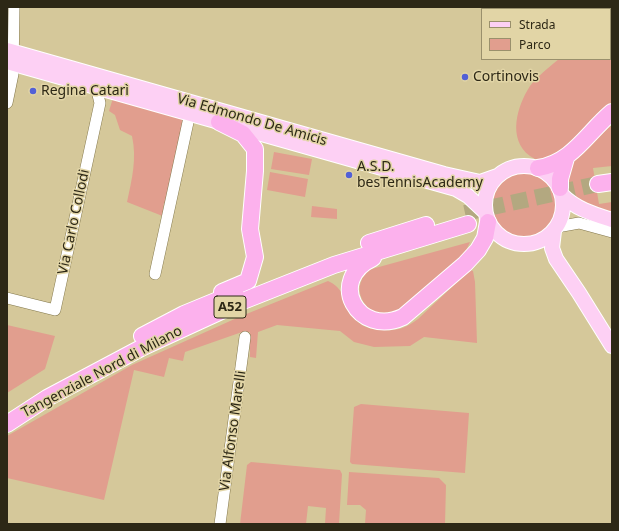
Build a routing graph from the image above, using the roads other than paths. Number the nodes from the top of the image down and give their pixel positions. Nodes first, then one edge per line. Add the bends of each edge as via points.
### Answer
1 (14, 7) edge
2 (11, 57) edge
3 (96, 87) junction
4 (7, 103) edge
5 (612, 112) edge
6 (190, 113) junction
7 (219, 122) junction
8 (566, 158) junction
9 (538, 168) junction
10 (498, 176) junction
11 (561, 192) junction
12 (487, 217) junction
13 (612, 220) edge
14 (556, 229) junction
15 (612, 232) edge
16 (412, 241) junction
17 (527, 245) junction
18 (556, 259) junction
19 (155, 274) dead end
20 (7, 298) edge
21 (184, 314) junction
22 (245, 337) dead end
23 (612, 346) edge
24 (7, 412) edge
25 (7, 424) edge
26 (220, 524) edge

1 - 2 street
2 - 3 main road, Via Edmondo De Amicis
2 - 4 street
2 - 10 main road, Via Edmondo De Amicis via 451,176 480,182
3 - 6 main road, Via Edmondo De Amicis
3 - 20 street, Via Carlo Collodi via 100,103 55,310
5 - 8 highway
6 - 7 main road, Via Edmondo De Amicis
6 - 19 street
7 - 12 main road, Via Edmondo De Amicis via 456,189 468,196
7 - 21 highway via 243,134 255,148 250,229 254,257 248,280 188,307
8 - 9 highway via 550,166
8 - 11 highway via 560,178
9 - 10 main road via 514,167
9 - 11 main road via 550,176
10 - 12 main road via 486,195
11 - 13 main road via 570,203
11 - 14 main road via 563,211
12 - 16 highway via 485,238 478,250 403,317 394,322 382,323 364,315 356,308 351,298 351,280 356,269 362,263 406,247
12 - 17 main road via 501,237 514,244
14 - 15 street via 579,224
14 - 17 main road via 542,241
14 - 18 main road via 552,248
16 - 21 highway, Tangenziale Nord di Milano / A52 via 467,219 328,256
16 - 25 highway, Tangenziale Nord di Milano / A52 via 334,265 236,304 143,347 47,398
17 - 18 main road via 543,250
18 - 23 main road
21 - 24 highway, Tangenziale Nord di Milano / A52
22 - 26 street, Via Alfonso Marelli

